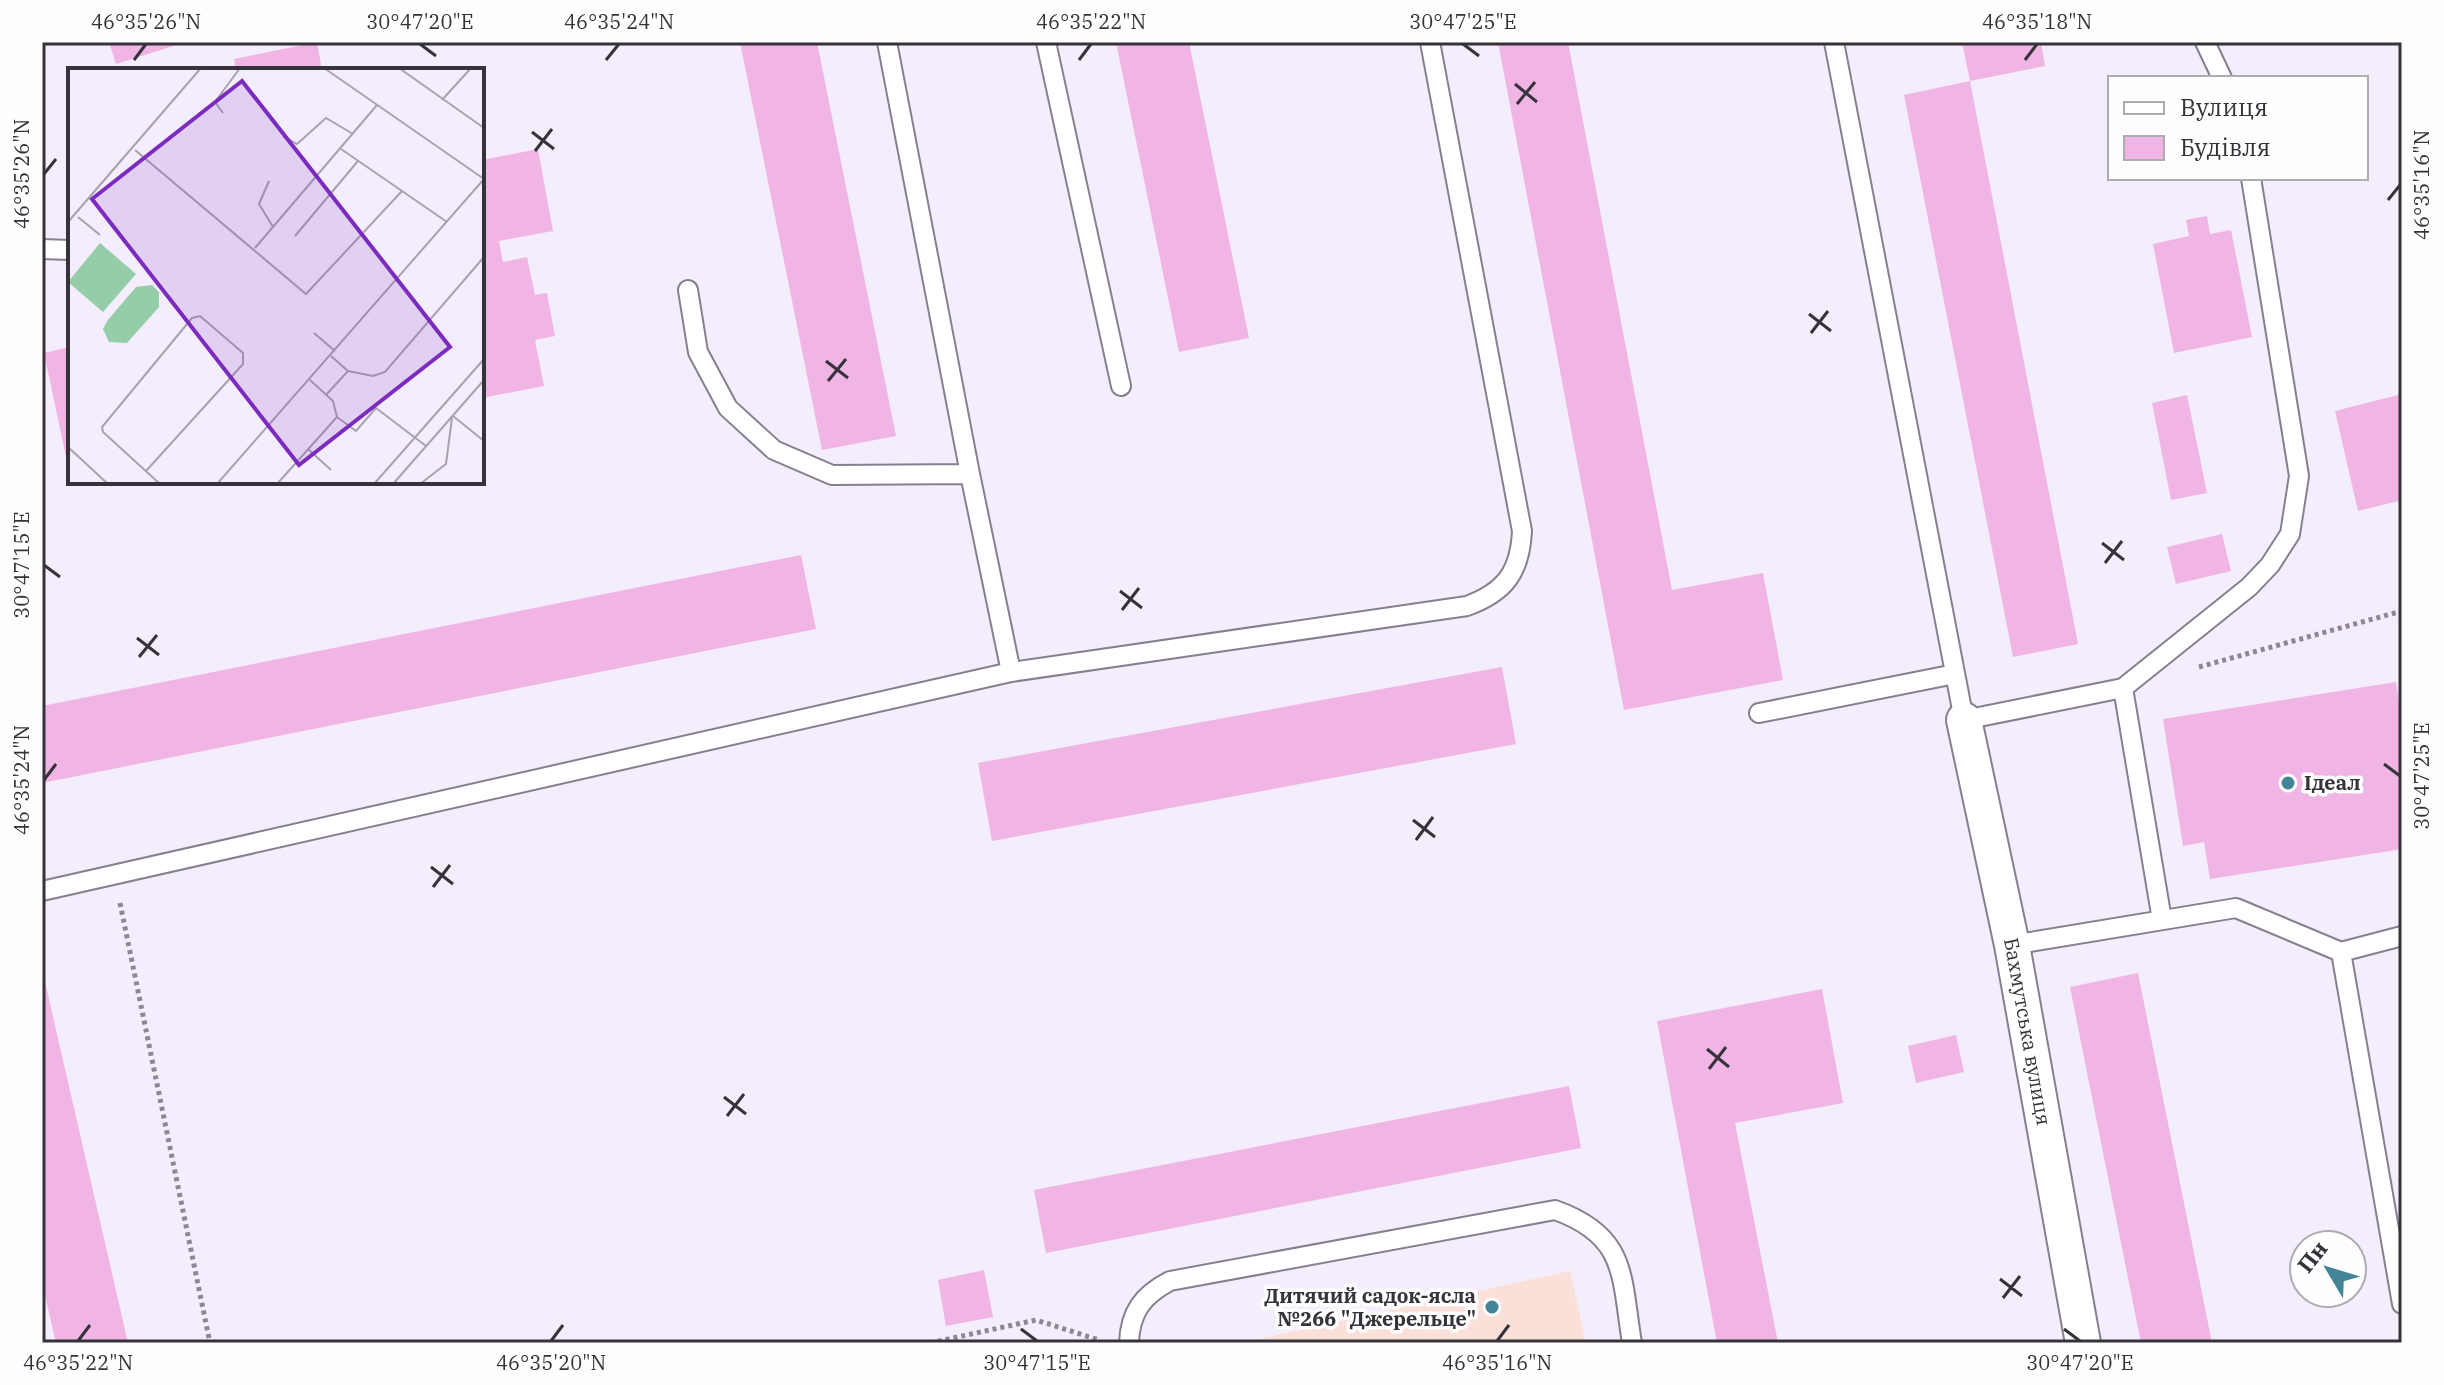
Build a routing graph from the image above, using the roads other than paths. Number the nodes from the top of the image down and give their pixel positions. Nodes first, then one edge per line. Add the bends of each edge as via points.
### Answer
1 (887, 42) edge
2 (1046, 42) edge
3 (1430, 42) edge
4 (1834, 42) edge
5 (2205, 42) edge
6 (2221, 76) edge
7 (2251, 180) edge
8 (42, 249) edge
9 (68, 250) edge
10 (688, 290) dead end
11 (1121, 386) dead end
12 (970, 474) junction
13 (1011, 672) junction
14 (1955, 674) junction
15 (2123, 688) junction
16 (1759, 713) dead end
17 (1964, 720) junction
18 (42, 891) edge
19 (2162, 920) junction
20 (2402, 936) edge
21 (2012, 945) junction
22 (2341, 952) junction
23 (2399, 1267) edge
24 (2402, 1304) edge
25 (1129, 1342) edge
26 (1632, 1343) edge
27 (2083, 1343) edge

1 - 12 lane
2 - 11 lane
3 - 13 lane via 1522,531 1514,570 1502,587 1467,606
4 - 14 lane
5 - 6 lane
7 - 15 lane via 2299,476 2290,534 2249,587
8 - 9 lane
10 - 12 lane via 705,366 728,408 774,450 832,475
12 - 13 lane
13 - 18 lane
14 - 16 lane
14 - 17 lane
15 - 17 lane
15 - 19 lane
17 - 21 street, Бахмутська вулиця
19 - 21 lane
19 - 22 lane via 2236,908
20 - 22 lane
21 - 27 street, Бахмутська вулиця
22 - 23 lane
23 - 24 lane
25 - 26 lane via 1139,1304 1170,1281 1555,1210 1602,1235 1617,1257

